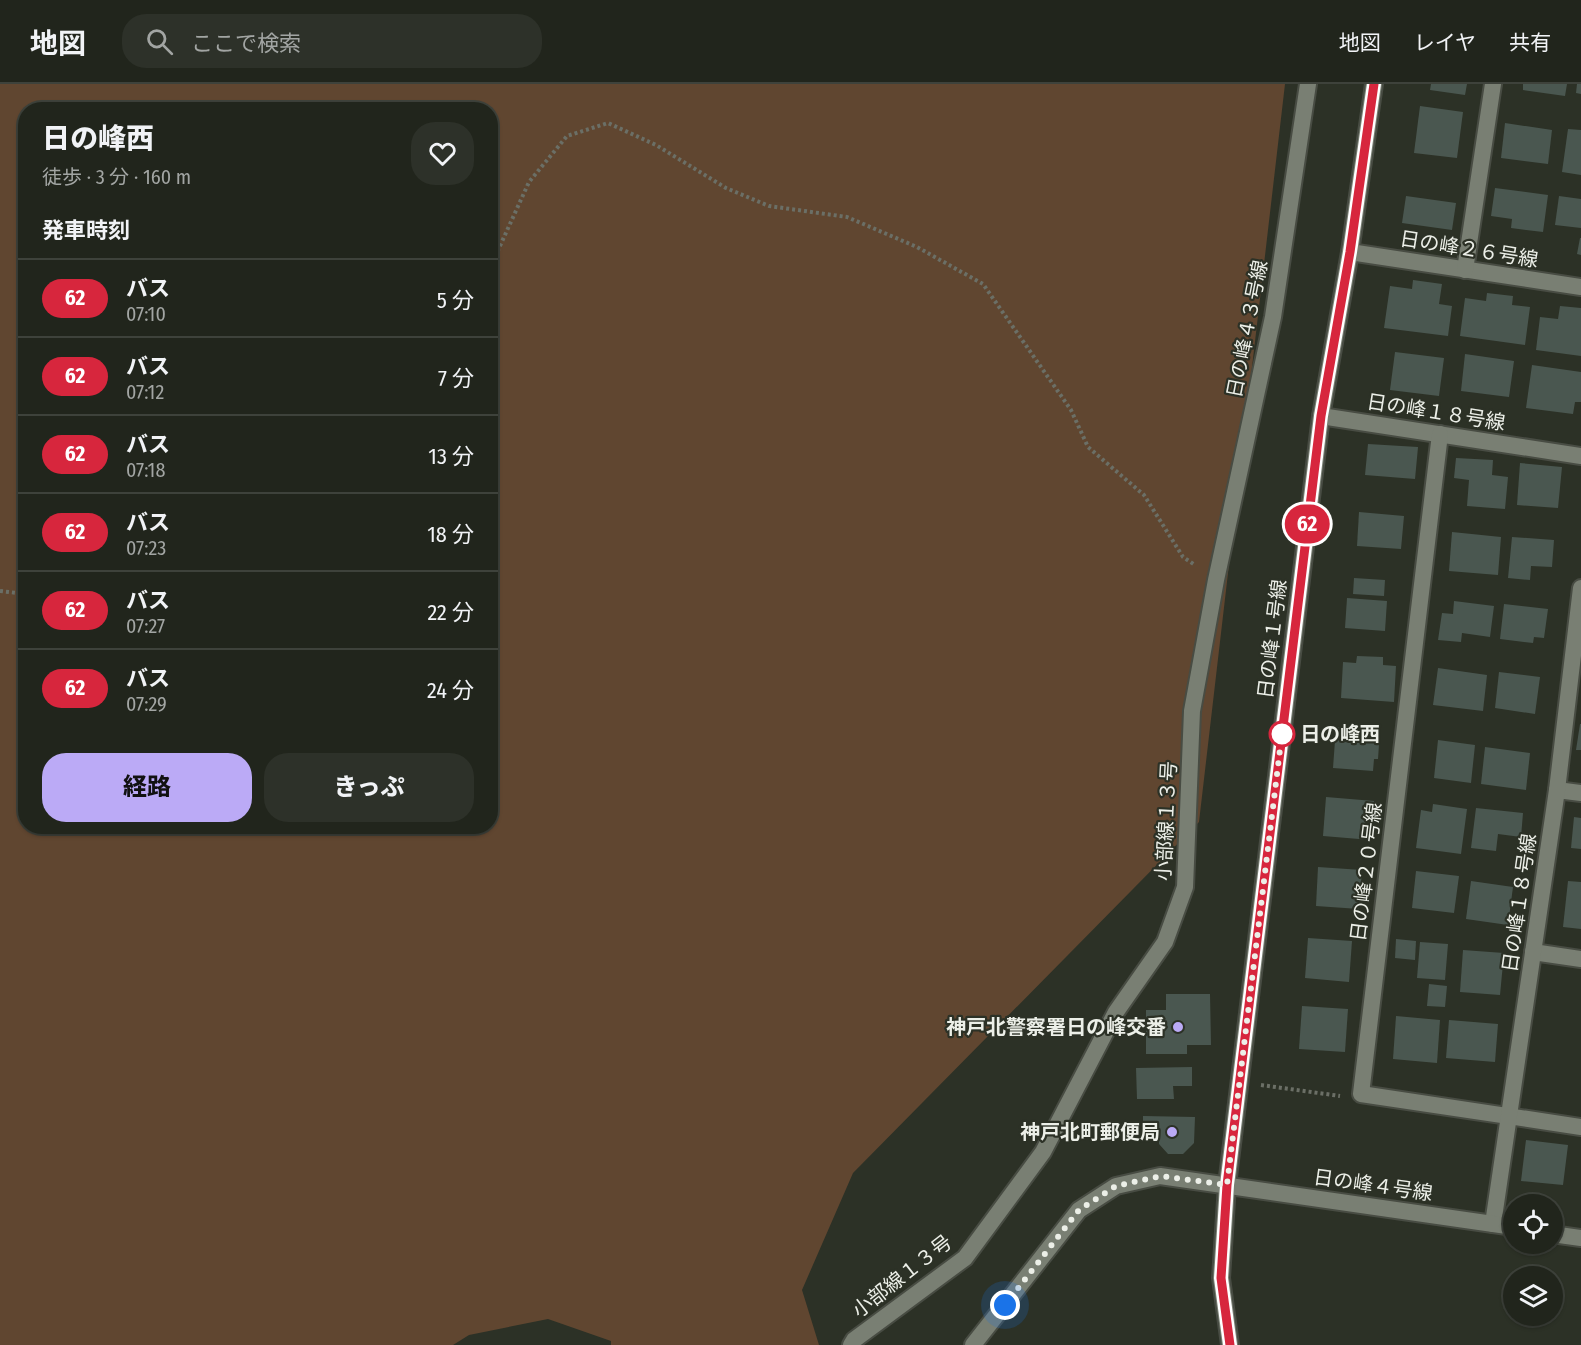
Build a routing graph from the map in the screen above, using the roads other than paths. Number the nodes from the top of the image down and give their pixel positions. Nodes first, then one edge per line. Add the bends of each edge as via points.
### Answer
1 (1308, 84) edge
2 (1374, 84) edge
3 (1493, 84) edge
4 (1350, 252) junction
5 (1465, 270) junction
6 (1581, 287) edge
7 (1321, 416) junction
8 (1440, 434) junction
9 (1581, 456) edge
10 (1216, 580) joint
11 (1581, 588) edge
12 (1579, 624) edge
13 (1557, 790) junction
14 (1581, 794) edge
15 (1533, 952) junction
16 (1581, 959) edge
17 (1509, 1116) junction
18 (1581, 1127) edge
19 (1227, 1185) junction
20 (1493, 1224) junction
21 (1503, 1225) edge
22 (1563, 1236) edge
23 (1581, 1238) edge
24 (851, 1345) edge
25 (973, 1345) edge
26 (1230, 1345) edge

1 - 10 street, 日の峰４３号線 via 1273,317
2 - 4 street, 日の峰１号線
3 - 5 street
4 - 5 street, 日の峰２６号線
4 - 7 street, 日の峰１号線
5 - 6 street, 日の峰２６号線
7 - 8 street, 日の峰１８号線
7 - 19 street, 日の峰１号線
8 - 9 street, 日の峰１８号線
8 - 17 street, 日の峰２０号線 via 1361,1094
10 - 24 street, 小部線１３号 via 1192,711 1185,887 1165,942 1116,1012 1043,1152 965,1258
11 - 12 street, 日の峰１８号線
12 - 13 street, 日の峰１８号線
13 - 14 street
13 - 15 street, 日の峰１８号線
15 - 16 street
15 - 17 street, 日の峰１８号線
17 - 18 street
17 - 20 street, 日の峰１８号線
19 - 20 street, 日の峰４号線
19 - 25 street, 日の峰４号線 via 1161,1176 1116,1186 1079,1210
19 - 26 street, 日の峰１号線 via 1221,1278
20 - 21 street, 日の峰４号線
22 - 23 street

